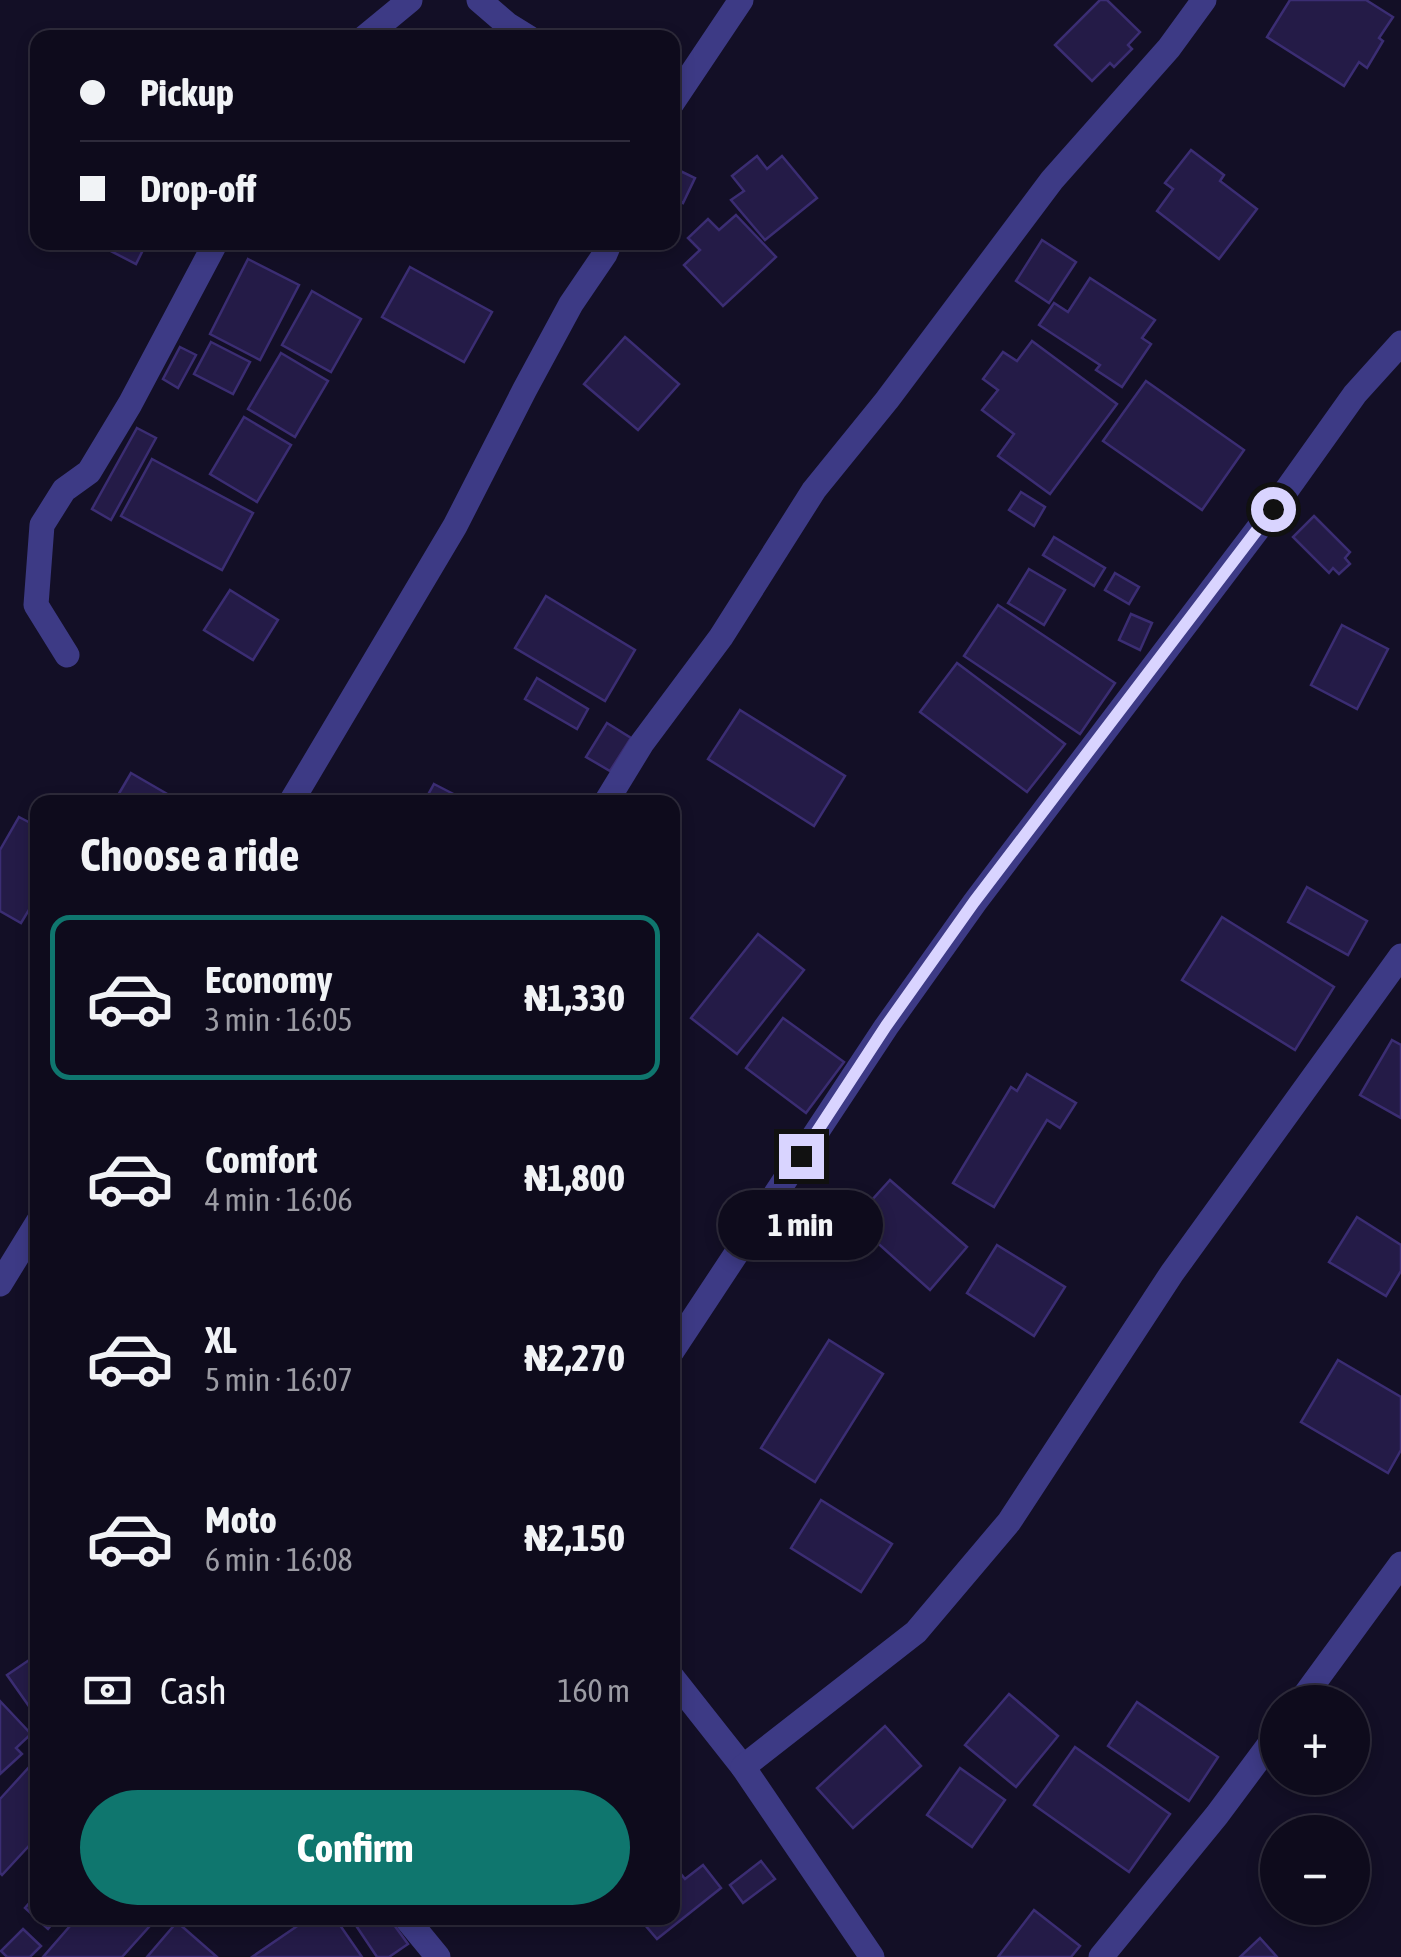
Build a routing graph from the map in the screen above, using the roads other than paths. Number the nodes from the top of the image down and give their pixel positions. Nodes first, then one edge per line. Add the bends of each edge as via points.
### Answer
1 (410, 0) edge
2 (479, 0) edge
3 (741, 0) edge
4 (1204, 0) edge
5 (374, 30) edge
6 (516, 30) edge
7 (680, 91) edge
8 (212, 250) edge
9 (607, 250) edge
10 (1401, 343) edge
11 (67, 655) dead end
12 (295, 795) edge
13 (610, 795) edge
14 (1401, 956) edge
15 (30, 1235) edge
16 (0, 1284) edge
17 (680, 1339) edge
18 (1401, 1564) edge
19 (1312, 1685) edge
20 (680, 1687) edge
21 (1260, 1757) edge
22 (743, 1767) junction
23 (412, 1925) edge
24 (438, 1957) edge
25 (872, 1957) edge
26 (1101, 1957) edge

1 - 5 street
2 - 6 street
3 - 7 street
4 - 13 street via 1052,180 814,490
8 - 11 street via 89,472 64,490 42,525 36,605
9 - 12 street via 455,526
10 - 17 street via 1355,394 974,902
14 - 22 street via 1172,1273 1009,1522 916,1632
15 - 16 street
18 - 19 street
20 - 22 street
21 - 26 street
22 - 25 street
23 - 24 street

